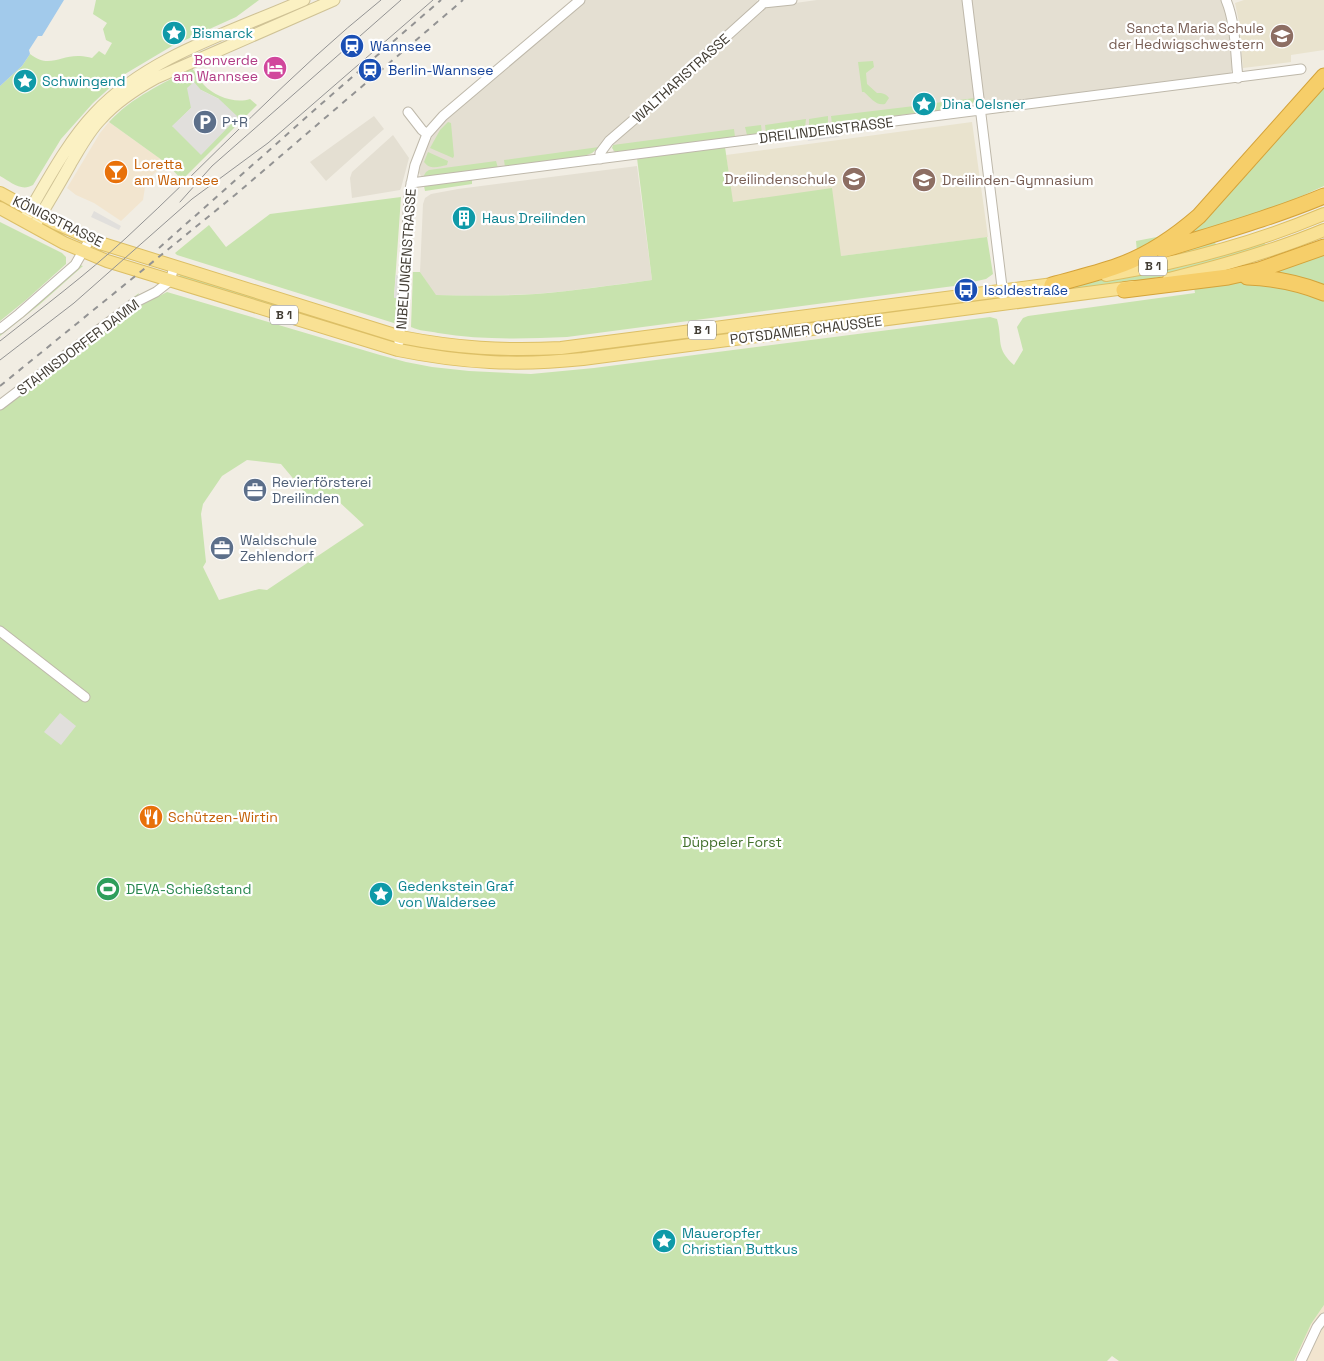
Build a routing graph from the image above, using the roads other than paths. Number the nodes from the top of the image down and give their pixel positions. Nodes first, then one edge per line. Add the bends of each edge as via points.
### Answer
1 (304, 0) edge
2 (334, 0) edge
3 (580, 0) edge
4 (792, 0) edge
5 (967, 0) edge
6 (1226, 0) edge
7 (764, 1) edge
8 (180, 61) junction
9 (1301, 69) dead end
10 (1324, 76) edge
11 (1238, 78) junction
12 (980, 110) junction
13 (408, 112) dead end
14 (427, 134) junction
15 (600, 159) junction
16 (411, 183) junction
17 (0, 193) edge
18 (1324, 196) edge
19 (0, 208) edge
20 (36, 212) junction
21 (1324, 214) edge
22 (29, 224) junction
23 (1324, 230) edge
24 (90, 238) junction
25 (1324, 248) edge
26 (83, 252) junction
27 (1142, 256) junction
28 (174, 267) junction
29 (1228, 277) junction
30 (170, 281) junction
31 (1052, 285) junction
32 (1124, 290) junction
33 (1003, 291) junction
34 (1324, 293) edge
35 (1004, 304) junction
36 (0, 328) edge
37 (400, 337) junction
38 (398, 350) junction
39 (0, 405) edge
40 (0, 631) edge
41 (85, 697) dead end
42 (1324, 1318) edge
43 (1301, 1361) edge

1 - 8 main road
2 - 8 main road
3 - 14 street, NIBELUNGENSTRASSE via 443,116
4 - 7 street
5 - 12 street
6 - 11 street via 1232,21
7 - 15 street, WALTHARISTRASSE via 609,141 600,153
8 - 20 main road via 136,77 93,114 78,134
9 - 11 street, DREILINDENSTRASSE
10 - 27 highway via 1199,216 1184,230
11 - 12 street, DREILINDENSTRASSE
12 - 15 street, DREILINDENSTRASSE
12 - 33 street
13 - 14 street
14 - 16 street, NIBELUNGENSTRASSE
15 - 16 street, DREILINDENSTRASSE
16 - 37 street, NIBELUNGENSTRASSE
17 - 20 main road, KÖNIGSTRASSE / B 1
18 - 27 highway via 1256,222
19 - 22 main road, KÖNIGSTRASSE / B 1
20 - 22 main road
20 - 24 main road, KÖNIGSTRASSE / B 1
21 - 31 main road, POTSDAMER CHAUSSEE / B 1 via 1218,250 1126,272
22 - 26 main road, KÖNIGSTRASSE / B 1
23 - 32 main road, POTSDAMER CHAUSSEE / B 1 via 1233,262
24 - 26 street
24 - 28 main road, KÖNIGSTRASSE / B 1
25 - 29 highway
26 - 30 main road, KÖNIGSTRASSE / B 1
26 - 36 street via 75,265
27 - 31 highway
28 - 30 street
28 - 37 main road, POTSDAMER CHAUSSEE / B 1
29 - 32 highway
29 - 34 highway via 1283,280
30 - 38 main road, POTSDAMER CHAUSSEE / B 1
30 - 39 street, STAHNSDORFER DAMM via 134,303
31 - 33 main road, POTSDAMER CHAUSSEE / B 1
32 - 35 main road, POTSDAMER CHAUSSEE / B 1
33 - 35 street
33 - 37 main road, POTSDAMER CHAUSSEE / B 1 via 537,350 485,349
35 - 38 main road, POTSDAMER CHAUSSEE / B 1 via 561,361 470,361
37 - 38 street, NIBELUNGENSTRASSE
40 - 41 street
42 - 43 street

